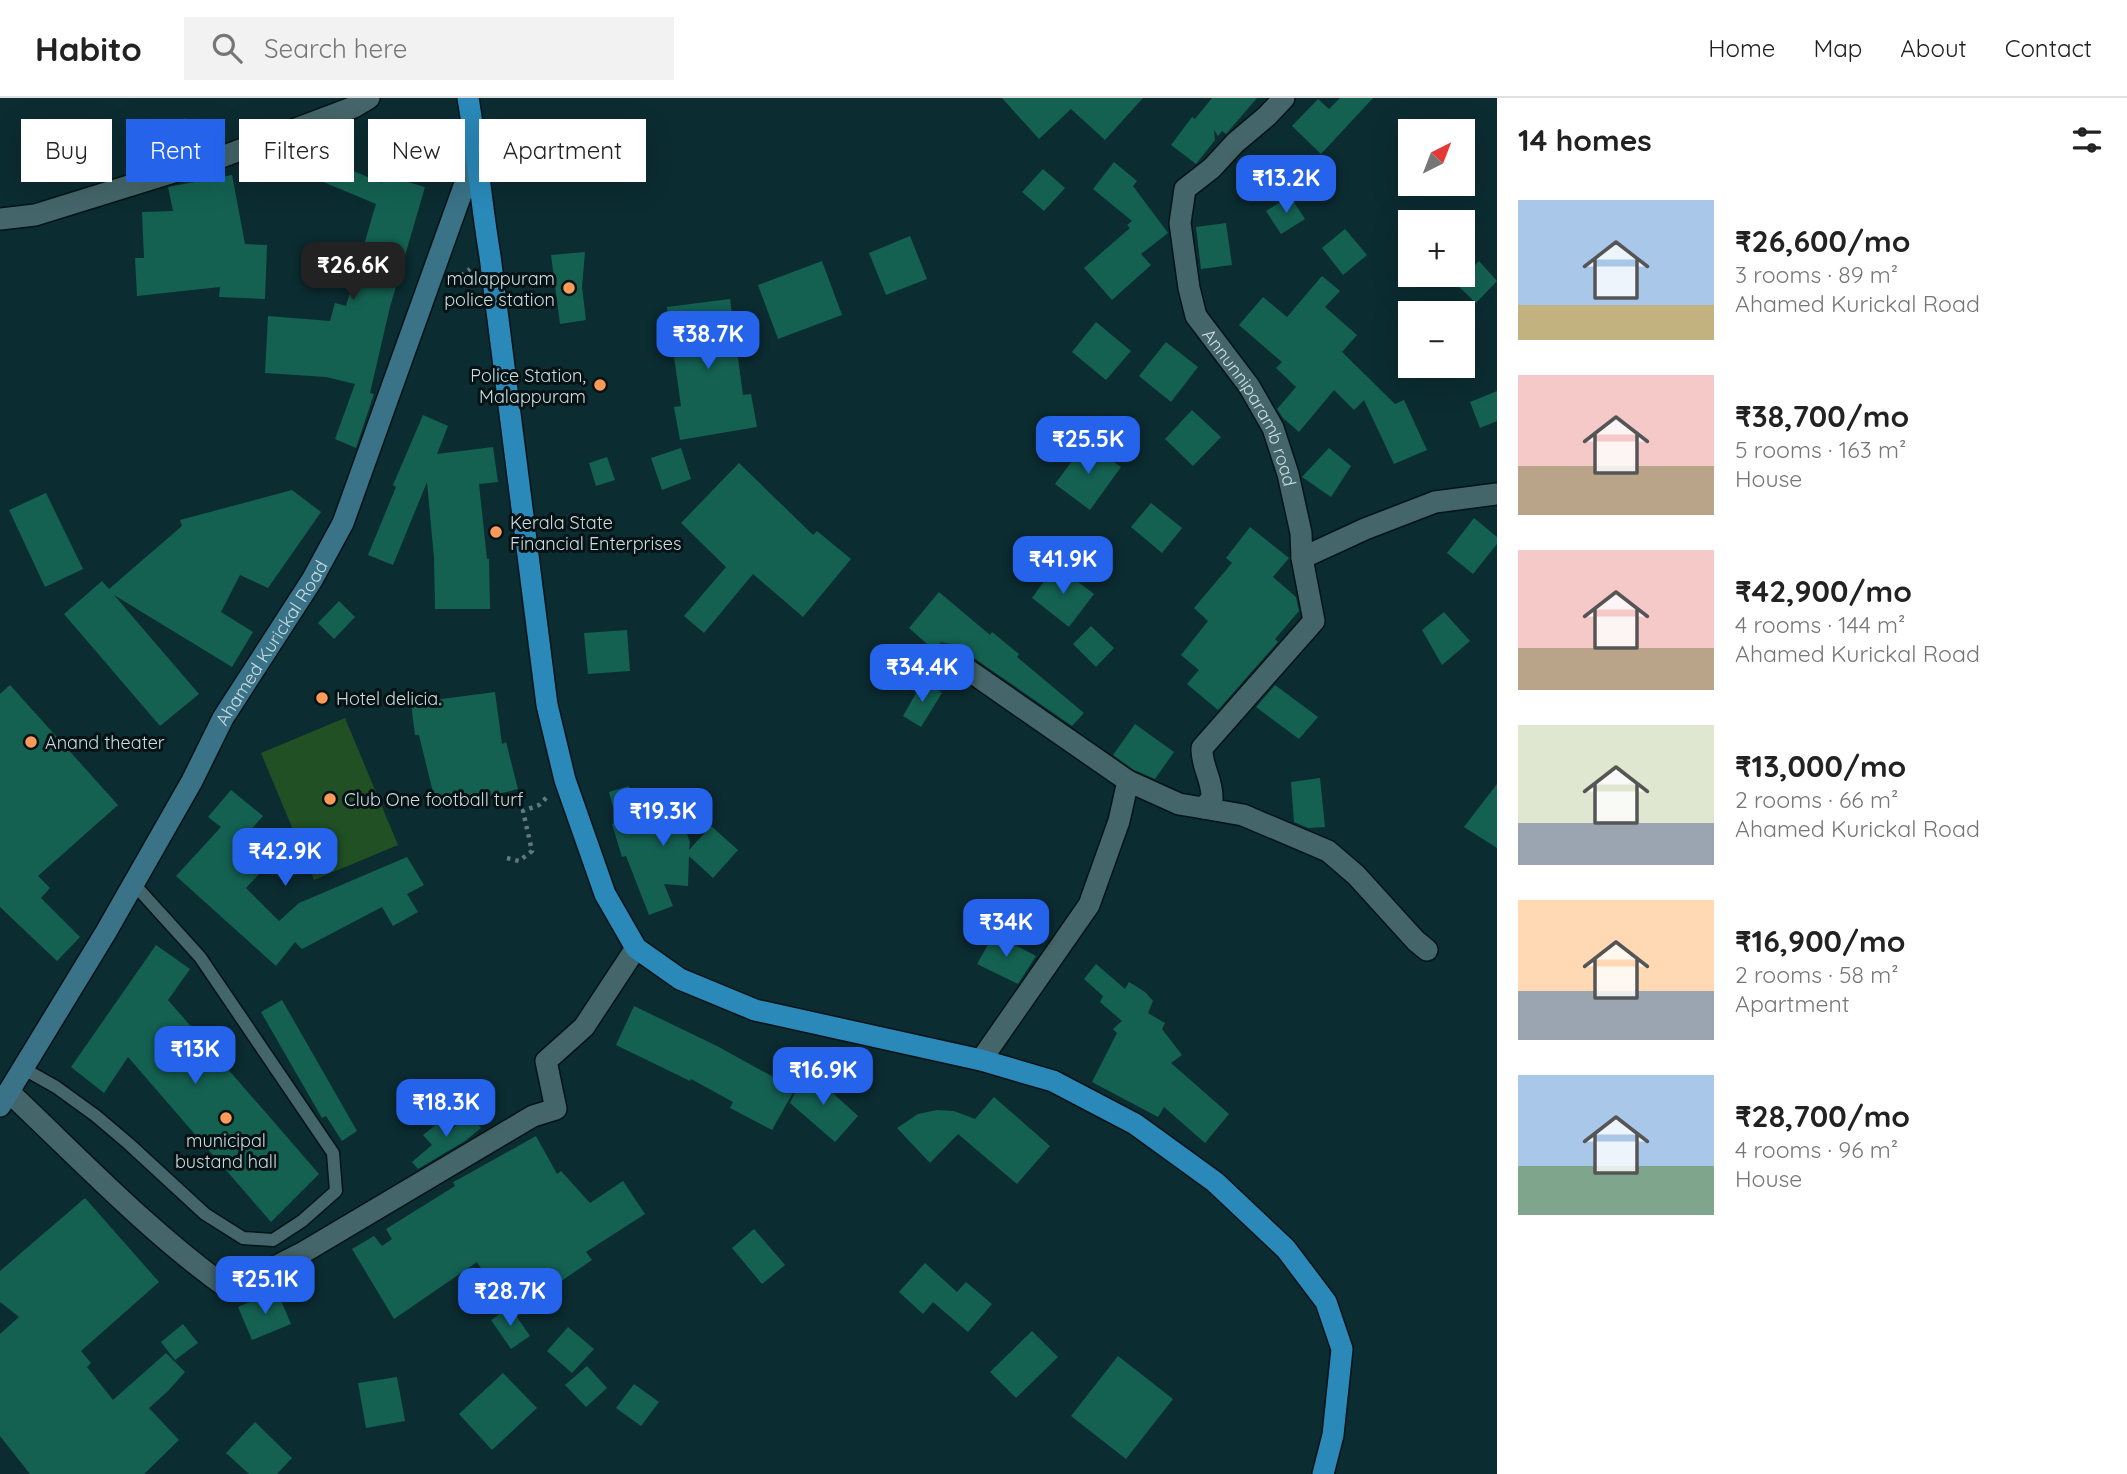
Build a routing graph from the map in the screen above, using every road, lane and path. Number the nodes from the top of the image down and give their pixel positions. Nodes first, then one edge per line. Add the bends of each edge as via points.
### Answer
1 (369, 98) edge
2 (468, 98) edge
3 (1284, 98) edge
4 (477, 150) junction
5 (0, 219) edge
6 (490, 256) junction
7 (431, 273) junction
8 (1497, 494) edge
9 (1301, 558) junction
10 (948, 656) dead end
11 (565, 780) junction
12 (1128, 781) junction
13 (1203, 808) junction
14 (507, 858) dead end
15 (134, 883) junction
16 (636, 948) junction
17 (1427, 950) dead end
18 (981, 1060) junction
19 (24, 1069) junction
20 (5, 1099) edge
21 (1323, 1474) edge

1 - 5 street via 219,158 35,215
2 - 4 highway
3 - 9 street, Annunniparamb road via 1185,189 1180,223 1196,316 1249,386 1273,428 1291,486
4 - 6 highway
4 - 7 main road, Ahamed Kurickal Road
6 - 7 path via 461,276
6 - 11 highway via 547,705
7 - 15 main road, Ahamed Kurickal Road via 343,523 223,718
8 - 9 street via 1435,502
9 - 13 street, Annunniparamb road via 1314,621 1202,748 1213,785 1212,799
10 - 12 street
11 - 14 path via 539,805 523,811 532,851 519,861
11 - 16 highway via 605,894
12 - 13 street via 1179,804
12 - 18 street via 1089,905
13 - 17 street via 1243,815 1328,851 1356,874
15 - 19 main road, Ahamed Kurickal Road
15 - 19 lane via 200,957 333,1153 336,1191 272,1240 243,1238 205,1214 96,1116
16 - 18 highway via 680,979 755,1010
16 - 20 street via 584,1027 545,1061 555,1109 533,1116 304,1252 230,1290
18 - 21 highway via 1053,1081 1135,1124 1215,1182 1286,1249 1326,1302 1342,1349 1333,1435
19 - 20 main road, Ahamed Kurickal Road

